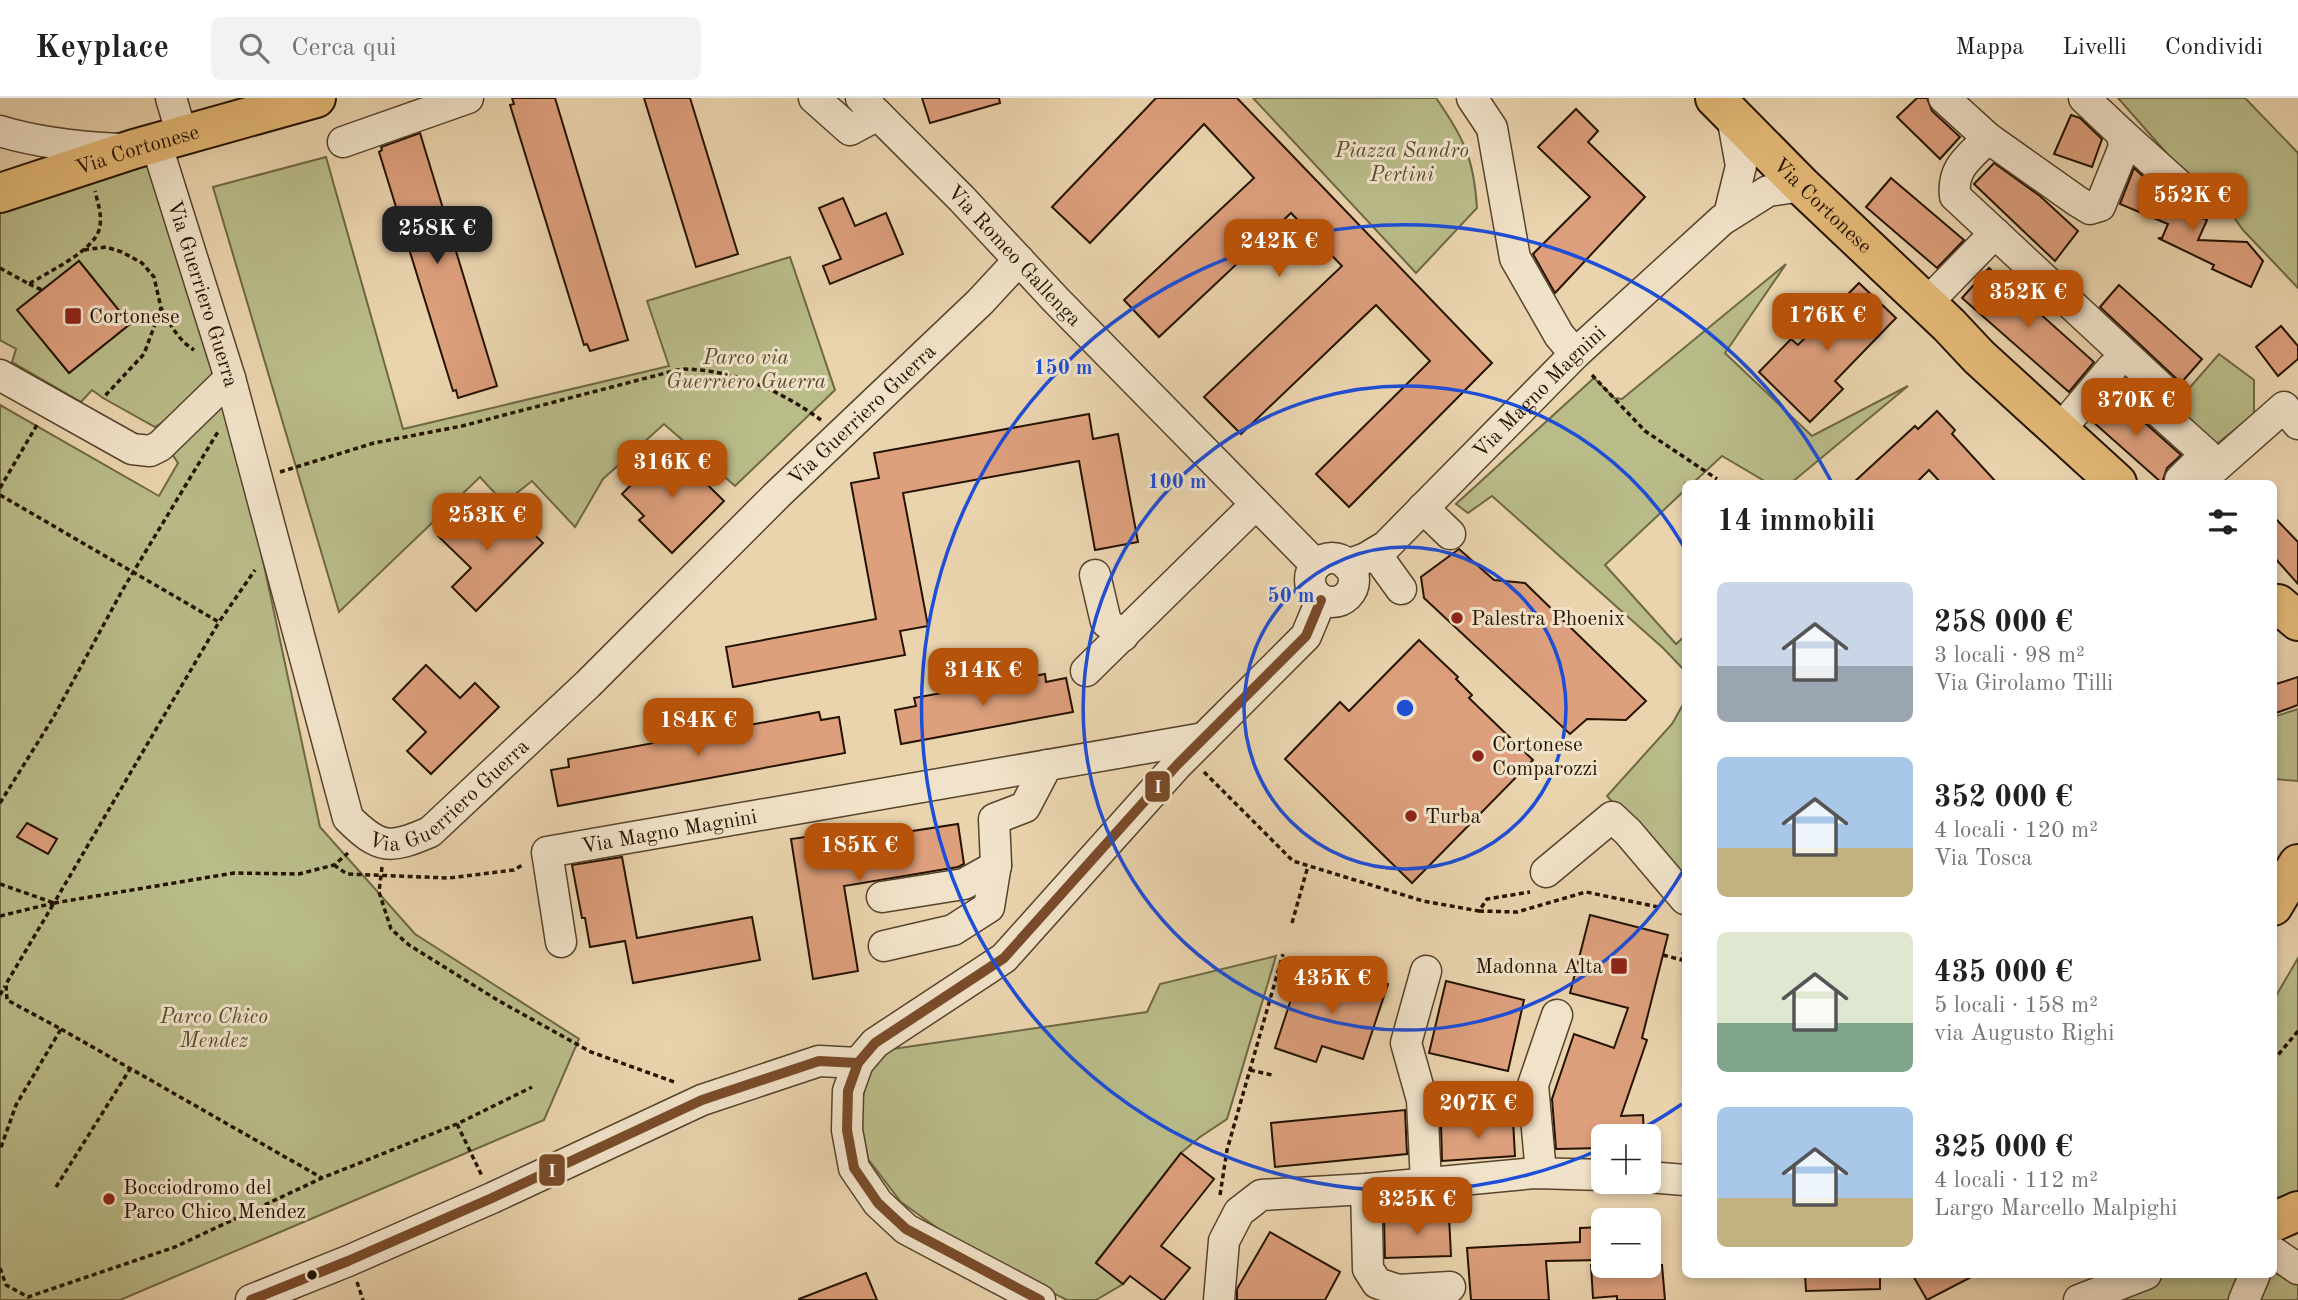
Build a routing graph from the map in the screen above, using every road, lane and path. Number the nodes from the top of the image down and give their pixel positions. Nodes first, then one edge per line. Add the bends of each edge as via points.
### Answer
1 (171, 98) edge
2 (316, 98) edge
3 (468, 98) edge
4 (814, 98) edge
5 (1472, 98) edge
6 (1944, 98) edge
7 (2084, 98) edge
8 (869, 107) edge
9 (1724, 107) edge
10 (0, 131) edge
11 (2122, 134) junction
12 (1988, 138) junction
13 (343, 142) dead end
14 (157, 143) junction
15 (89, 163) junction
16 (1802, 186) junction
17 (2182, 188) dead end
18 (0, 193) edge
19 (1729, 215) junction
20 (84, 250) junction
21 (1996, 251) junction
22 (1019, 260) junction
23 (0, 268) edge
24 (29, 284) junction
25 (42, 290) dead end
26 (161, 308) junction
27 (1931, 309) junction
28 (1575, 354) junction
29 (2112, 368) junction
30 (0, 375) edge
31 (230, 379) junction
32 (103, 398) dead end
33 (2172, 398) dead end
34 (49, 403) junction
35 (2293, 409) edge
36 (2059, 431) junction
37 (840, 433) junction
38 (258, 479) junction
39 (1717, 479) dead end
40 (2114, 480) edge
41 (2180, 480) edge
42 (2202, 480) edge
43 (0, 488) edge
44 (0, 495) edge
45 (1256, 504) junction
46 (1423, 508) junction
47 (1450, 534) dead end
48 (275, 542) junction
49 (1375, 553) junction
50 (1316, 565) junction
51 (1347, 565) junction
52 (133, 572) junction
53 (1095, 575) dead end
54 (1401, 589) dead end
55 (1321, 600) junction
56 (219, 622) junction
57 (1123, 636) junction
58 (1087, 671) dead end
59 (1195, 747) junction
60 (1047, 765) junction
61 (0, 803) edge
62 (377, 840) junction
63 (547, 852) junction
64 (2298, 864) edge
65 (334, 865) junction
66 (996, 866) junction
67 (1308, 866) junction
68 (1546, 872) joint
69 (380, 877) junction
70 (0, 884) edge
71 (882, 897) dead end
72 (2277, 899) edge
73 (54, 903) junction
74 (1673, 903) edge
75 (1479, 911) junction
76 (0, 916) edge
77 (1292, 923) dead end
78 (561, 942) dead end
79 (884, 946) dead end
80 (1283, 954) dead end
81 (1663, 955) dead end
82 (1682, 960) edge
83 (1426, 971) dead end
84 (6, 984) junction
85 (0, 995) edge
86 (1558, 1016) dead end
87 (61, 1029) junction
88 (2298, 1031) edge
89 (2277, 1056) edge
90 (858, 1063) junction
91 (130, 1069) junction
92 (1250, 1070) junction
93 (1272, 1074) dead end
94 (532, 1087) dead end
95 (702, 1100) junction
96 (457, 1124) junction
97 (0, 1150) edge
98 (1541, 1172) junction
99 (1591, 1174) edge
100 (322, 1178) junction
101 (1661, 1178) edge
102 (1682, 1180) edge
103 (1426, 1183) junction
104 (56, 1186) dead end
105 (1366, 1189) junction
106 (492, 1198) junction
107 (2298, 1211) edge
108 (2277, 1220) edge
109 (1233, 1224) junction
110 (2277, 1255) edge
111 (0, 1268) edge
112 (2298, 1269) edge
113 (355, 1277) dead end
114 (2134, 1278) edge
115 (2253, 1278) edge
116 (1450, 1287) dead end
117 (2087, 1293) edge
118 (27, 1299) edge
119 (251, 1300) edge
120 (363, 1300) edge
121 (1040, 1300) edge
122 (1219, 1300) edge
123 (2244, 1300) edge

1 - 14 street, Via Guerriero Guerra
2 - 14 main road, Via Cortonese
3 - 13 street
4 - 8 street via 850,130
5 - 28 street via 1492,128 1515,258
6 - 12 street
7 - 11 street
8 - 22 street, Via Romeo Gallenga
9 - 16 main road, Via Cortonese
9 - 19 street via 1741,166
10 - 14 street via 83,147
11 - 12 street via 2124,146 2100,206 2090,209
11 - 17 street
12 - 21 street via 1953,181 1955,196
14 - 15 main road, Via Cortonese
14 - 31 street, Via Guerriero Guerra
15 - 18 main road, Via Cortonese
15 - 20 path via 101,215 95,238
16 - 19 street, Via Magno Magnini via 1768,191
16 - 27 main road, Via Cortonese
19 - 28 street, Via Magno Magnini
20 - 24 path
20 - 26 path via 106,247 142,263 154,277
21 - 27 street
21 - 29 street
21 - 33 street
22 - 37 street, Via Guerriero Guerra
22 - 45 street, Via Romeo Gallenga
23 - 24 path
24 - 25 path
26 - 31 path via 185,344
26 - 32 path via 144,354
27 - 36 main road, Via Cortonese
28 - 39 path via 1645,431
28 - 46 street, Via Magno Magnini
29 - 36 street
29 - 41 street via 2206,454
30 - 34 street
31 - 34 street via 150,451 132,449
31 - 38 street, Via Guerriero Guerra
31 - 52 path
34 - 43 path
35 - 42 street
36 - 40 main road, Via Cortonese
37 - 38 path via 802,406 756,383 681,369 462,426 374,443
37 - 62 street, Via Guerriero Guerra via 588,684 430,832 401,844
38 - 48 street, Via Guerriero Guerra
44 - 52 path
45 - 50 street, Via Romeo Gallenga
45 - 57 street
46 - 47 street
46 - 49 street, Via Magno Magnini
48 - 56 path
48 - 62 street, Via Guerriero Guerra via 348,818
49 - 51 street, Via Magno Magnini
49 - 54 street
50 - 51 street, Via Magno Magnini via 1335,558
50 - 55 street via 1310,583
51 - 55 street via 1353,579 1349,593 1336,601
52 - 56 path
52 - 61 path
53 - 57 street via 1106,622
55 - 59 street via 1307,636
56 - 73 path
57 - 58 street
59 - 60 street, Via Magno Magnini
59 - 67 path via 1293,860
59 - 90 street via 1004,958 875,1043
60 - 63 street, Via Magno Magnini
60 - 66 street via 1025,807 994,819
62 - 65 path
62 - 69 path
63 - 69 path via 514,870 449,878
63 - 78 street
64 - 72 main road
65 - 69 path via 347,874
65 - 73 path via 299,874 234,873
66 - 71 street via 964,884
66 - 79 street via 989,907 953,930
67 - 75 path via 1423,901
67 - 77 path
68 - 74 street via 1612,817 1628,832
68 - 75 path via 1540,890 1487,899
69 - 95 path via 379,892 391,929 409,945 591,1052 672,1079
70 - 73 path
73 - 76 path
73 - 84 path
74 - 75 path via 1586,892 1517,912
80 - 92 path
81 - 82 path
83 - 103 street via 1406,1043 1422,1100
84 - 85 path
84 - 87 path via 7,1000
86 - 98 street via 1532,1085
87 - 91 path
87 - 97 path via 16,1105
88 - 89 path
90 - 95 street via 819,1060
90 - 121 street via 848,1091 847,1130 854,1168 878,1203 906,1229
91 - 100 path
91 - 104 path
92 - 93 path
92 - 109 path via 1227,1150 1218,1204
94 - 96 path
95 - 106 street
96 - 100 path
96 - 106 path
98 - 99 street
98 - 103 street
100 - 118 path via 175,1247
101 - 102 street
103 - 105 street
105 - 109 street via 1261,1195 1239,1212
105 - 116 street via 1368,1269 1377,1283 1398,1290
106 - 119 street
107 - 108 main road
109 - 122 street via 1224,1241
110 - 112 street
111 - 118 path via 6,1285
113 - 120 path
114 - 117 street
115 - 123 street

